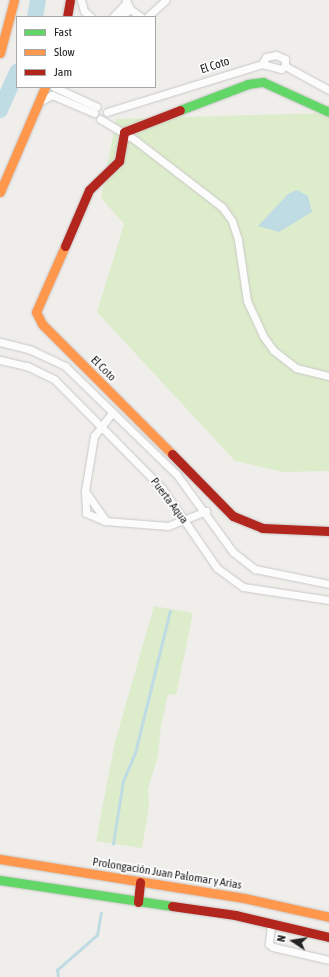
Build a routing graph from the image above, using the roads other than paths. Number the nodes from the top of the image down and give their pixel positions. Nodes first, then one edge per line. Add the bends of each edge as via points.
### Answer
1 (14, 0) edge
2 (70, 0) edge
3 (81, 0) edge
4 (166, 0) edge
5 (132, 10) edge
6 (67, 16) edge
7 (91, 16) edge
8 (116, 16) edge
9 (123, 16) edge
10 (148, 16) edge
11 (0, 54) edge
12 (262, 64) junction
13 (285, 66) junction
14 (45, 88) edge
15 (56, 88) edge
16 (329, 90) edge
17 (38, 104) junction
18 (95, 110) junction
19 (107, 112) junction
20 (329, 112) edge
21 (100, 119) junction
22 (124, 132) junction
23 (1, 188) edge
24 (0, 342) edge
25 (0, 360) edge
26 (329, 376) edge
27 (112, 413) junction
28 (100, 424) junction
29 (85, 490) junction
30 (206, 511) junction
31 (185, 520) junction
32 (105, 521) junction
33 (329, 531) edge
34 (329, 584) edge
35 (329, 600) edge
36 (0, 859) edge
37 (0, 880) edge
38 (140, 882) junction
39 (138, 902) junction
40 (329, 917) edge
41 (271, 924) junction
42 (329, 937) edge
43 (329, 960) edge

1 - 11 main road
2 - 6 main road
3 - 7 street via 84,11
4 - 10 street
5 - 8 street
5 - 9 street
12 - 13 street via 281,69
12 - 13 street, El Coto via 266,56 276,55 285,59
12 - 19 street, El Coto
13 - 16 street
14 - 17 main road
15 - 18 street
17 - 18 street via 52,95
17 - 23 main road
18 - 19 street via 103,107
18 - 21 street
19 - 21 street
20 - 22 main road via 262,82 248,84
21 - 22 street
22 - 26 street via 222,207 232,221 238,240 247,301 262,336 273,350 296,368
22 - 33 main road, El Coto via 121,157 88,190 36,304 37,319 233,516 262,528
24 - 27 street, Puerta Aqua via 31,350 65,366
25 - 28 street, Puerta Aqua via 27,366 54,379
27 - 28 street
27 - 30 street, Puerta Aqua via 177,475
28 - 29 street
28 - 31 street, Puerta Aqua via 162,488
29 - 32 street
29 - 32 street via 86,513
30 - 31 street
30 - 34 street, Puerta Aqua via 232,552 255,569
31 - 32 street via 168,526
31 - 35 street, Puerta Aqua via 217,568 243,587
36 - 38 main road, Prolongación Juan Palomar y Arias
37 - 39 main road
38 - 39 main road
38 - 40 main road, Prolongación Juan Palomar y Arias via 244,898
39 - 41 main road
41 - 42 main road
41 - 43 street via 269,944 273,947

